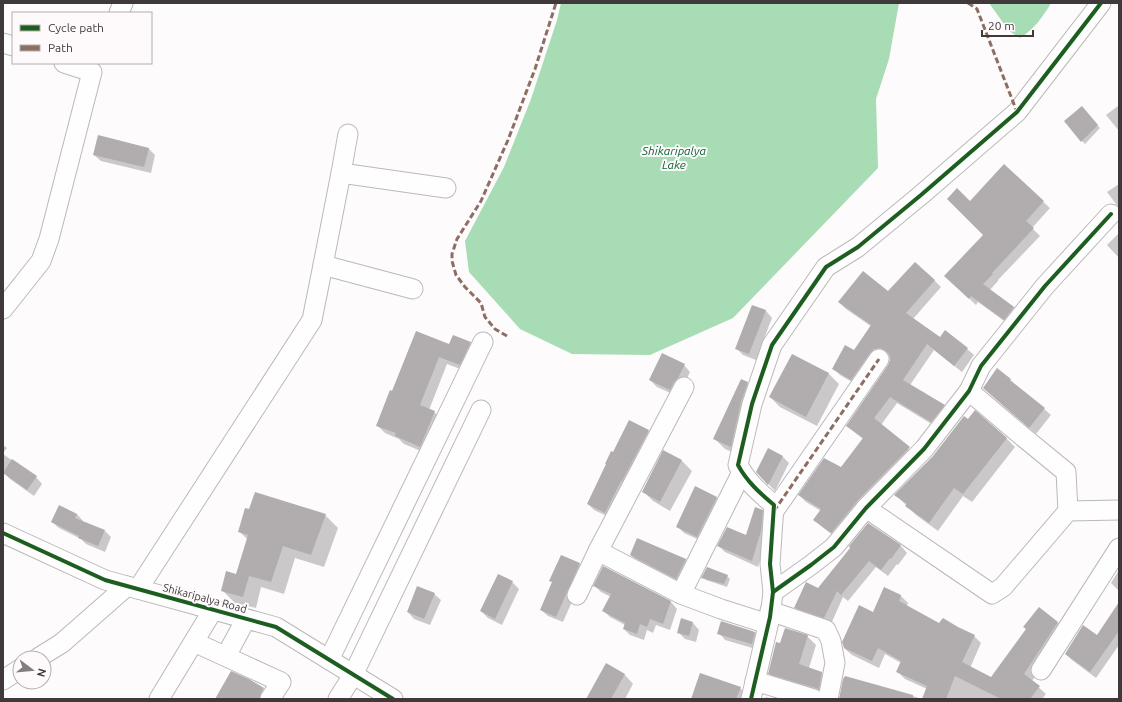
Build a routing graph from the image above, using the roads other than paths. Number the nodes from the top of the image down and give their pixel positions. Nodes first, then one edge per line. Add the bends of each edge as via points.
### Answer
1 (1101, 3) edge
2 (70, 64) edge
3 (94, 68) edge
4 (348, 134) dead end
5 (341, 173) junction
6 (446, 188) dead end
7 (1111, 214) dead end
8 (323, 265) junction
9 (413, 289) dead end
10 (3, 309) edge
11 (483, 342) dead end
12 (879, 359) dead end
13 (684, 387) dead end
14 (969, 391) junction
15 (481, 410) dead end
16 (742, 472) junction
17 (866, 508) junction
18 (1119, 510) edge
19 (774, 511) junction
20 (1068, 511) junction
21 (3, 533) edge
22 (1119, 548) edge
23 (598, 551) junction
24 (132, 587) junction
25 (773, 592) junction
26 (681, 594) junction
27 (577, 595) dead end
28 (213, 610) junction
29 (769, 617) junction
30 (246, 619) junction
31 (194, 642) junction
32 (51, 650) edge
33 (226, 656) junction
34 (329, 660) junction
35 (1041, 670) dead end
36 (12, 674) edge
37 (353, 675) junction
38 (3, 680) edge
39 (755, 681) junction
40 (159, 699) edge
41 (270, 699) edge
42 (338, 699) edge
43 (393, 699) edge
44 (751, 699) edge
45 (814, 699) edge
46 (828, 699) edge

1 - 16 street via 1017,112 858,247 826,266 772,345 752,404 738,465
2 - 3 street
3 - 10 street via 41,261
4 - 5 street
5 - 6 street
5 - 8 street
7 - 14 street via 1045,286 981,366
8 - 9 street
8 - 24 street via 312,320
11 - 34 street
12 - 19 street
13 - 23 street
14 - 17 street via 924,449
14 - 20 street via 1066,472
15 - 37 street
16 - 19 street via 774,505
16 - 26 street
17 - 20 street via 992,594 1003,587
17 - 25 street via 834,547
18 - 20 street
19 - 25 street via 770,564
21 - 24 street, Shikaripalya Road via 105,580
22 - 35 street
23 - 26 street
23 - 27 street
24 - 28 street, Shikaripalya Road
24 - 32 street
25 - 29 street
26 - 29 street via 721,609
28 - 30 street, Shikaripalya Road
28 - 31 street
29 - 39 street
29 - 46 street via 826,630 835,663
30 - 33 street
30 - 34 street, Shikaripalya Road via 276,627
31 - 33 street
31 - 40 street
33 - 41 street via 281,682
34 - 37 street, Shikaripalya Road
36 - 38 street
37 - 42 street
37 - 43 street, Shikaripalya Road
39 - 44 street
39 - 45 street

